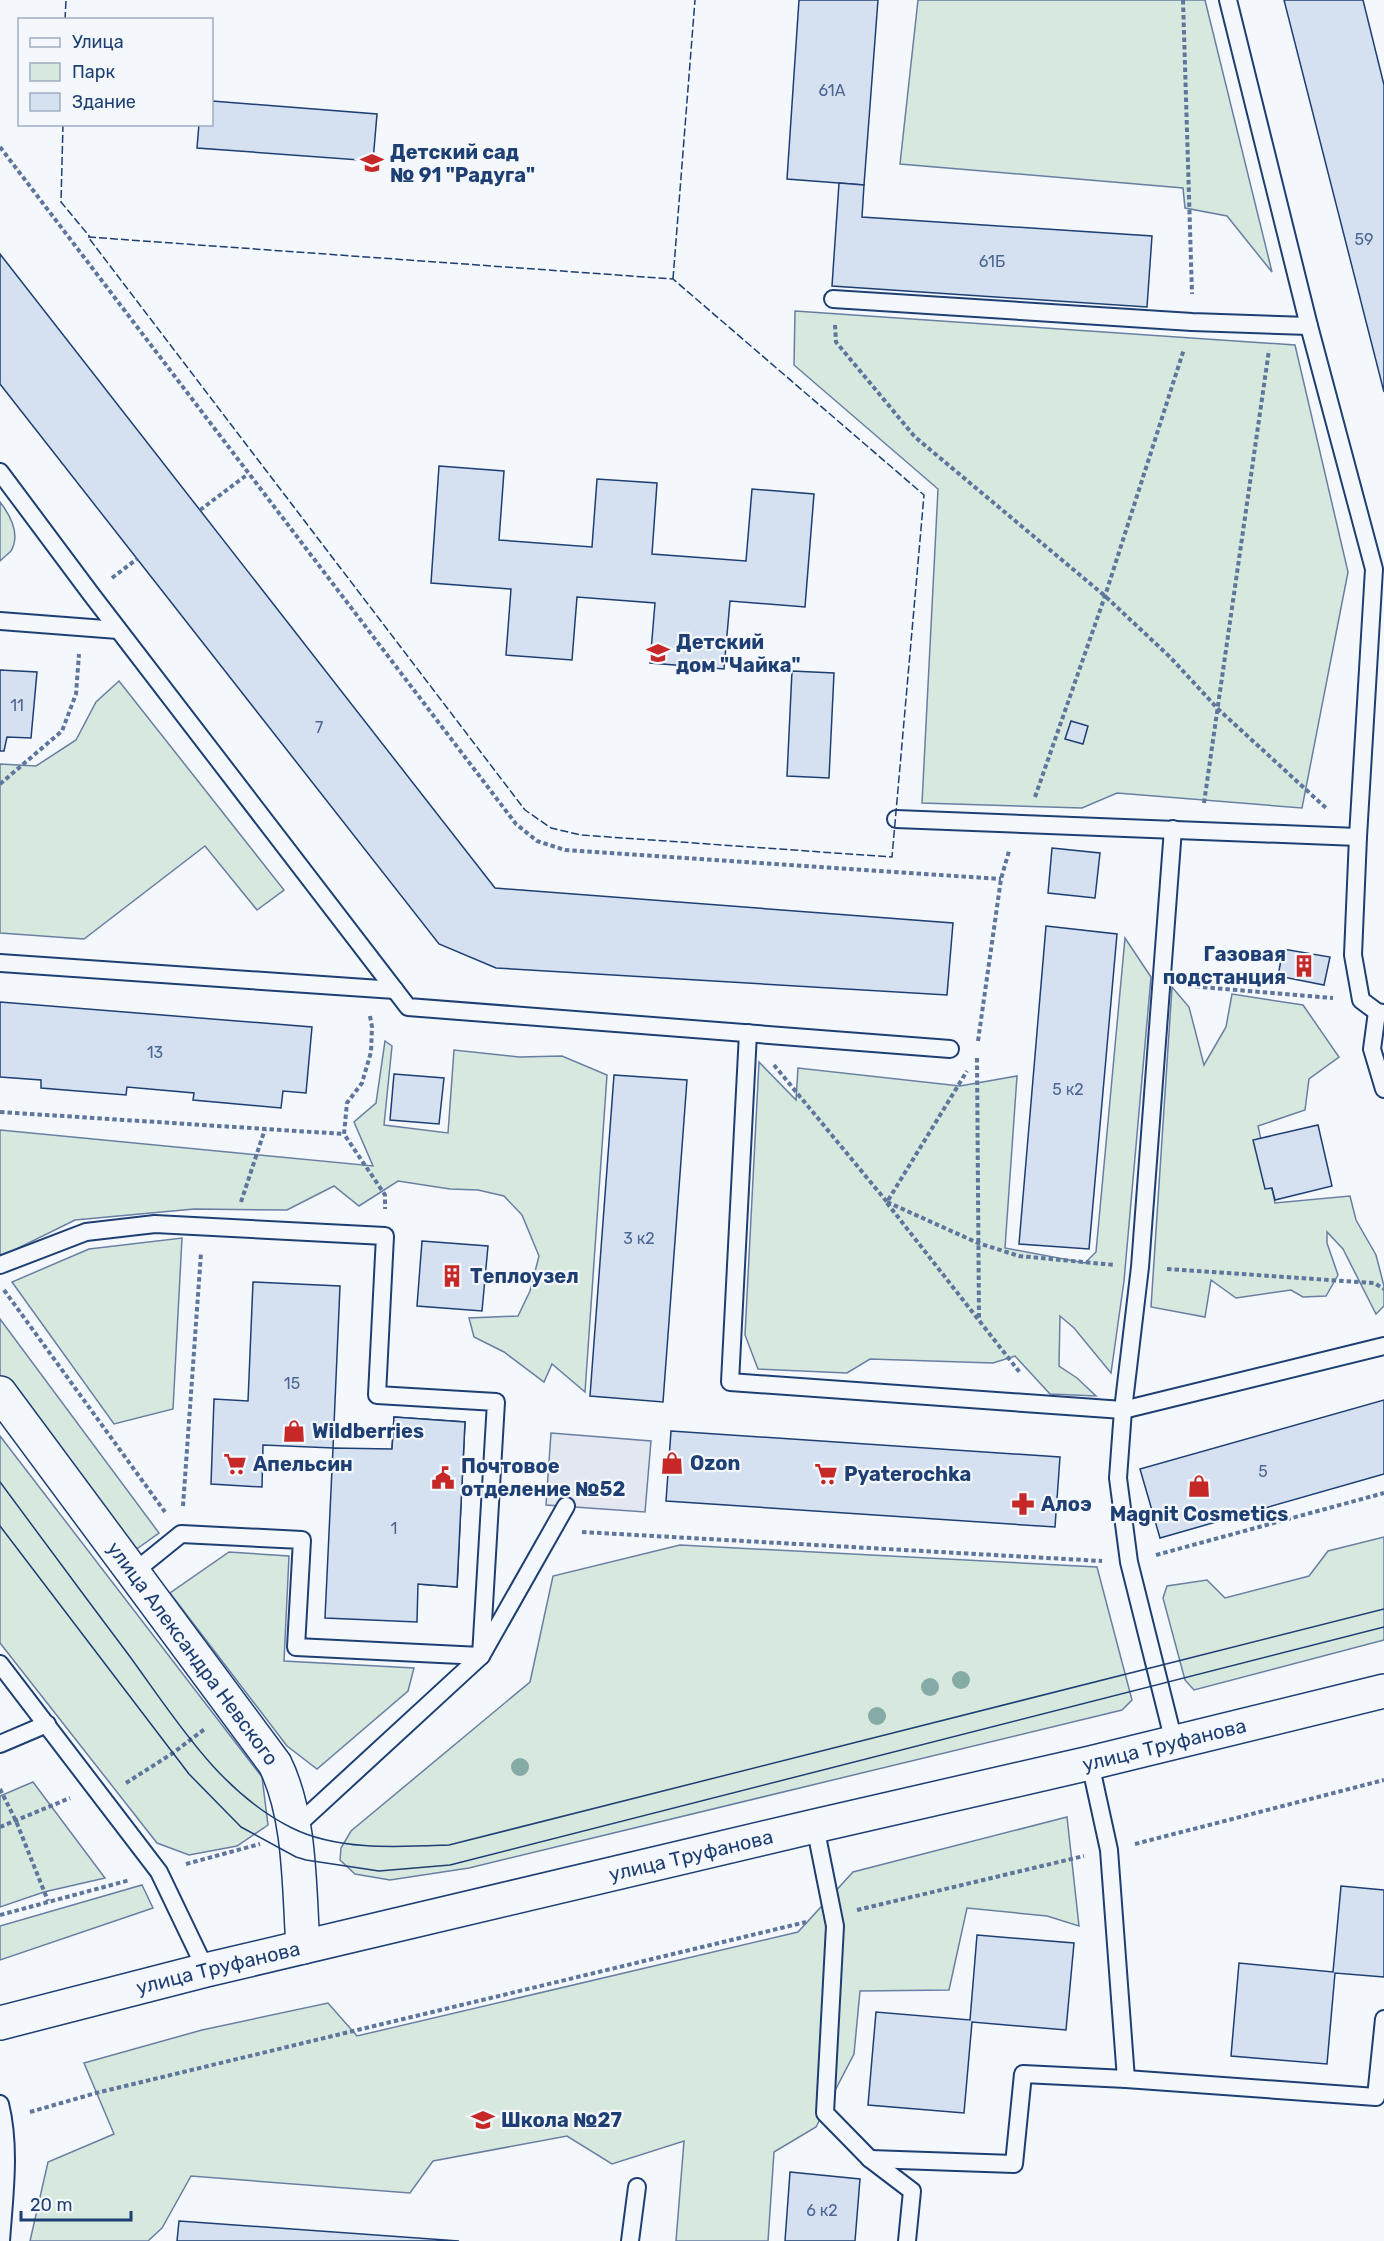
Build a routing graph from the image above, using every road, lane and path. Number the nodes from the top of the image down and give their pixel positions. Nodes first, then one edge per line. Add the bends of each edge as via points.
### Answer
1 (1184, 0) edge
2 (1228, 0) edge
3 (0, 147) edge
4 (833, 299) joint
5 (1192, 322) junction
6 (1273, 324) junction
7 (1309, 326) junction
8 (0, 472) edge
9 (248, 474) junction
10 (200, 510) dead end
11 (1105, 596) junction
12 (0, 621) edge
13 (80, 627) junction
14 (118, 630) junction
15 (1218, 710) junction
16 (0, 784) edge
17 (896, 819) dead end
18 (1021, 823) junction
19 (1173, 829) junction
20 (1200, 831) junction
21 (1358, 837) junction
22 (1001, 879) junction
23 (0, 963) edge
24 (1161, 984) junction
25 (357, 988) junction
26 (395, 990) junction
27 (1361, 1000) junction
28 (1381, 1012) edge
29 (748, 1033) junction
30 (950, 1049) dead end
31 (977, 1052) junction
32 (973, 1060) dead end
33 (969, 1069) dead end
34 (1384, 1089) edge
35 (0, 1112) edge
36 (266, 1129) junction
37 (344, 1134) junction
38 (887, 1202) junction
39 (203, 1226) junction
40 (232, 1227) junction
41 (385, 1236) junction
42 (0, 1265) edge
43 (0, 1284) edge
44 (979, 1320) junction
45 (1384, 1346) edge
46 (0, 1394) edge
47 (1045, 1404) junction
48 (1123, 1410) junction
49 (1384, 1493) edge
50 (566, 1506) dead end
51 (553, 1530) junction
52 (181, 1534) junction
53 (1129, 1562) junction
54 (134, 1572) junction
55 (481, 1656) junction
56 (0, 1664) edge
57 (1384, 1691) edge
58 (47, 1724) junction
59 (1174, 1742) junction
60 (0, 1744) edge
61 (1090, 1763) junction
62 (1384, 1780) edge
63 (0, 1789) edge
64 (815, 1826) junction
65 (293, 1829) junction
66 (1109, 1850) junction
67 (48, 1901) dead end
68 (833, 1915) junction
69 (303, 1947) junction
70 (206, 1970) junction
71 (1384, 2019) edge
72 (0, 2023) edge
73 (1126, 2079) junction
74 (2, 2112) edge
75 (870, 2159) junction
76 (637, 2187) dead end
77 (1, 2241) edge
78 (630, 2241) edge
79 (907, 2241) edge

1 - 5 path
2 - 7 lane
3 - 9 path
4 - 5 lane
4 - 11 path via 836,342 915,437
5 - 6 lane
5 - 11 path
6 - 7 lane
6 - 15 path
7 - 21 lane via 1374,569
8 - 14 lane
9 - 10 path
9 - 22 path via 516,824 537,841 565,850
11 - 15 path via 1170,657
11 - 18 path
12 - 13 lane
13 - 14 lane
13 - 16 path via 76,694 62,731
14 - 26 lane
15 - 20 path
15 - 21 path
17 - 18 lane
18 - 19 lane
18 - 22 path
19 - 20 lane
19 - 24 lane
20 - 21 lane
21 - 27 lane via 1353,955
22 - 31 path
23 - 25 lane
24 - 27 path
24 - 48 lane via 1140,1267
25 - 26 lane
25 - 37 path via 367,1005 372,1027 371,1052 362,1083 347,1103
26 - 29 lane via 408,1007
27 - 28 lane
28 - 34 lane via 1372,1048
29 - 30 lane
29 - 38 path
29 - 47 lane via 730,1382
31 - 32 path
31 - 44 path
33 - 38 path
35 - 36 path
36 - 37 path
36 - 40 path
37 - 41 path via 385,1195
38 - 44 path
39 - 40 lane
39 - 42 lane via 155,1224 86,1232
39 - 52 path
40 - 41 lane
41 - 55 lane via 377,1395 496,1402
43 - 52 path
44 - 47 path
45 - 48 lane
46 - 54 street, улица Александра Невского
47 - 48 lane
48 - 53 lane via 1118,1478
49 - 53 path
50 - 51 lane
51 - 53 path
51 - 55 lane
52 - 54 lane
52 - 55 lane via 302,1540 296,1647
53 - 59 lane
54 - 65 street, улица Александра Невского via 275,1764 284,1782
55 - 65 lane
56 - 58 lane
57 - 59 street, улица Труфанова
58 - 60 lane
58 - 70 lane via 159,1872
59 - 61 street, улица Труфанова
61 - 64 street, улица Труфанова
61 - 66 lane
62 - 66 path
63 - 67 path
64 - 68 lane
64 - 69 street, улица Труфанова
65 - 69 street, улица Александра Невского
66 - 68 path
66 - 73 lane
68 - 74 path via 108,2090
68 - 75 lane via 836,1926 825,2113
69 - 70 street, улица Труфанова
70 - 72 street, улица Труфанова
71 - 73 lane via 1376,2097
73 - 75 lane via 1023,2074 1014,2164
74 - 77 lane via 5,2180
75 - 79 lane via 912,2191
76 - 78 lane

